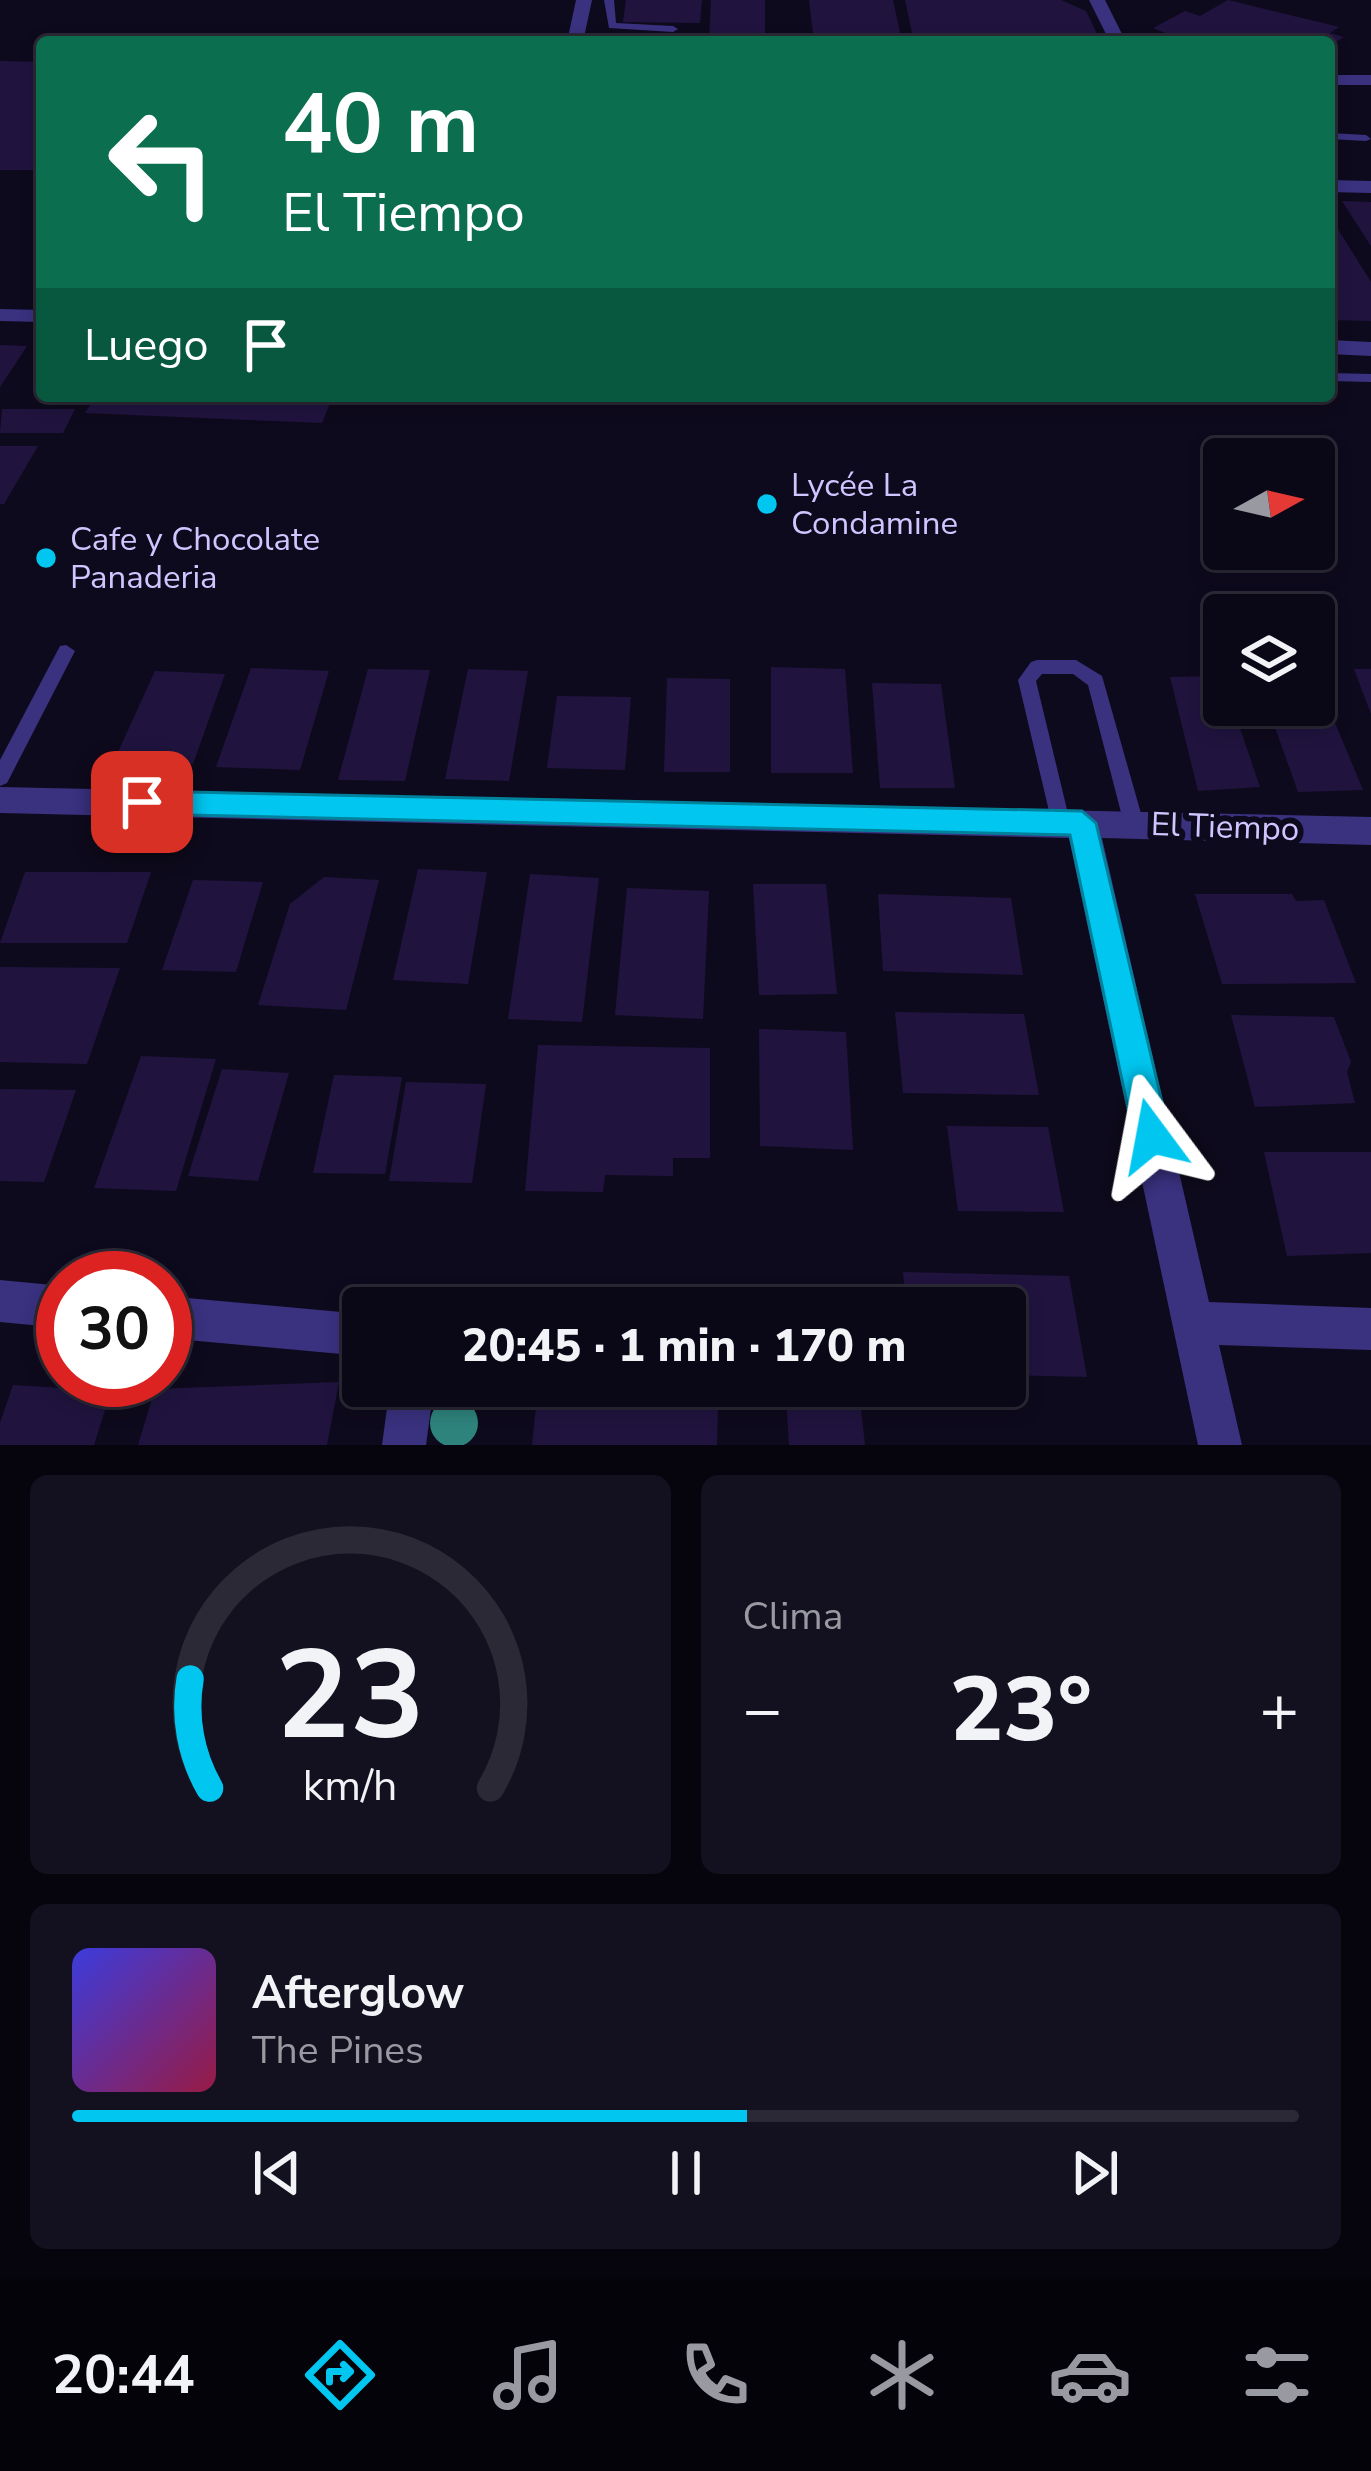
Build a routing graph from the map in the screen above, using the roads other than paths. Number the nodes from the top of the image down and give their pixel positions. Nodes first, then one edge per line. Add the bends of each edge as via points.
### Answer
1 (584, 0) edge
2 (609, 0) edge
3 (1097, 0) edge
4 (627, 27) junction
5 (575, 36) edge
6 (625, 36) edge
7 (664, 36) edge
8 (1115, 36) edge
9 (1335, 80) edge
10 (1371, 80) edge
11 (1335, 136) edge
12 (1366, 137) dead end
13 (1335, 186) edge
14 (1371, 187) edge
15 (0, 315) edge
16 (36, 316) edge
17 (1335, 347) edge
18 (1371, 349) edge
19 (1335, 377) edge
20 (1371, 378) edge
21 (66, 651) dead end
22 (0, 778) edge
23 (0, 800) edge
24 (1071, 822) junction
25 (1134, 824) junction
26 (1371, 831) edge
27 (0, 1301) edge
28 (36, 1304) edge
29 (192, 1319) edge
30 (1194, 1323) junction
31 (1371, 1329) edge
32 (342, 1333) edge
33 (409, 1407) edge
34 (404, 1445) edge
35 (1220, 1445) edge

1 - 5 street
2 - 4 lane via 609,25
3 - 8 street
4 - 6 lane
4 - 7 lane via 667,29
9 - 10 street
11 - 12 lane
13 - 14 street
15 - 16 street
17 - 18 street
19 - 20 lane
21 - 22 lane
23 - 24 street, El Tiempo
24 - 25 street, El Tiempo
24 - 25 lane via 1027,680 1037,667 1076,668 1096,681
24 - 30 street
25 - 26 street, El Tiempo
27 - 28 street
29 - 32 street
30 - 31 street
30 - 35 street
33 - 34 street

